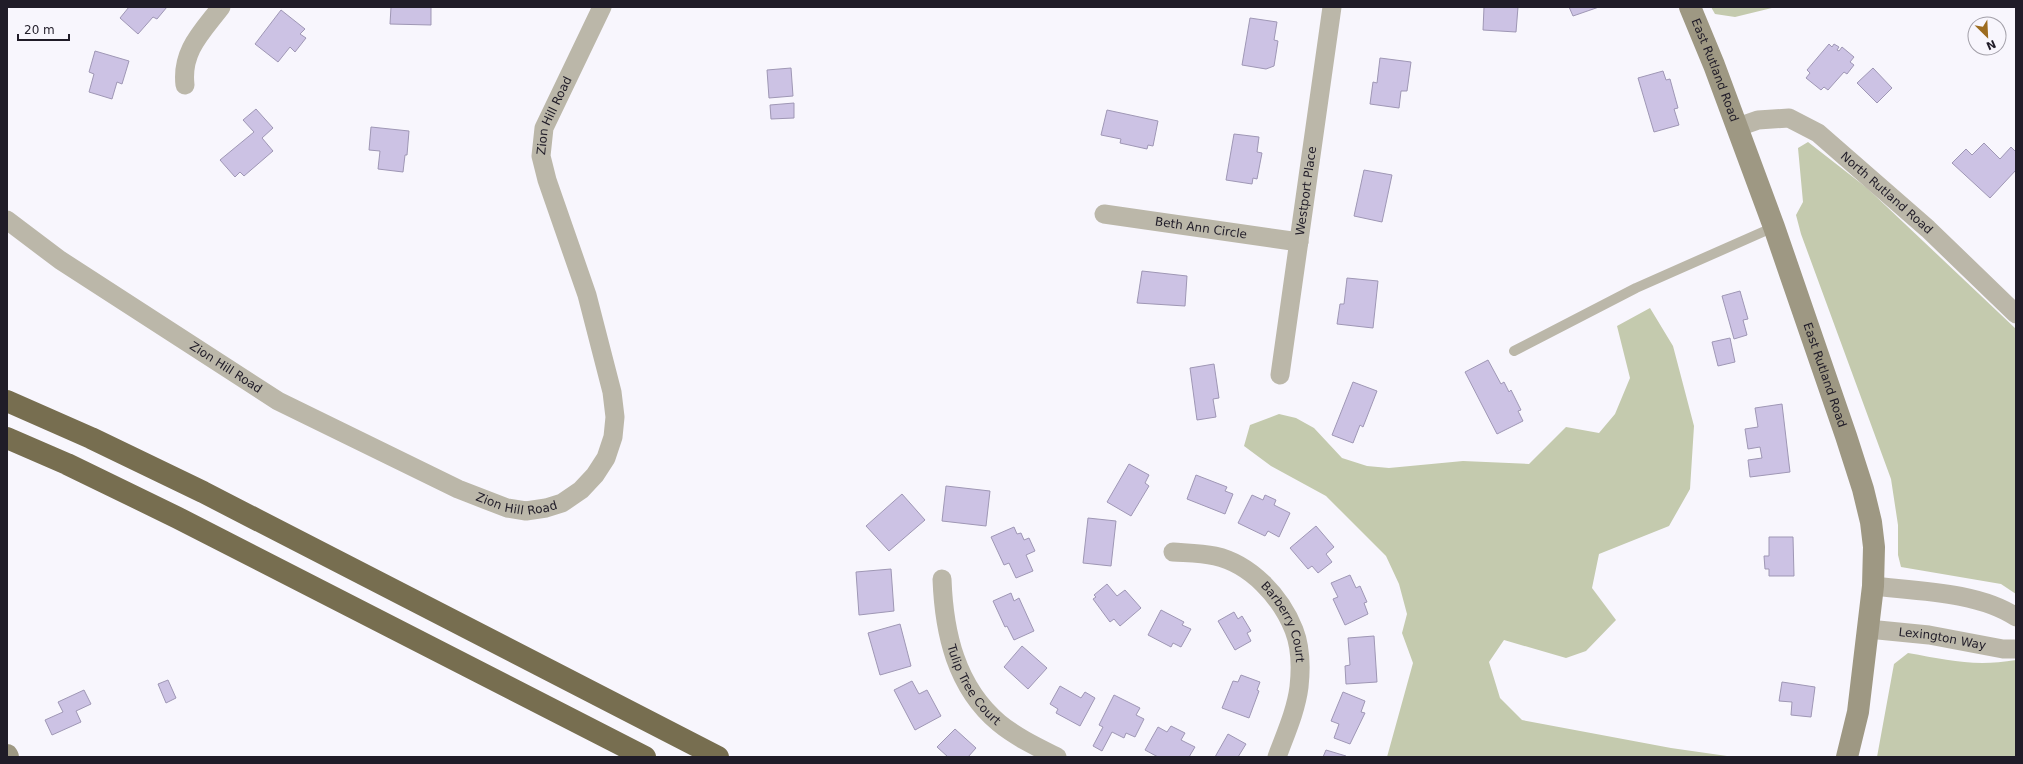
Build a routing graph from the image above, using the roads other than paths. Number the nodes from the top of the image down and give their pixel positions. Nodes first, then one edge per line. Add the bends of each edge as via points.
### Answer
1 (221, 7) edge
2 (602, 7) edge
3 (1332, 7) edge
4 (1690, 7) edge
5 (184, 85) dead end
6 (1738, 127) junction
7 (1104, 214) dead end
8 (7, 220) edge
9 (1774, 227) junction
10 (1299, 242) junction
11 (2016, 314) edge
12 (1514, 351) dead end
13 (1280, 375) dead end
14 (7, 401) edge
15 (7, 438) edge
16 (1172, 552) dead end
17 (942, 579) dead end
18 (1873, 586) junction
19 (2016, 617) edge
20 (1868, 629) junction
21 (2016, 649) edge
22 (645, 757) edge
23 (718, 757) edge
24 (1057, 757) edge
25 (1277, 757) edge
26 (1847, 757) edge

1 - 5 street via 190,50 184,68
2 - 8 street, Zion Hill Road via 544,128 541,156 587,295 612,392 615,417 613,437 606,458 595,475 562,503 526,511 507,508 458,489 278,401 60,260
3 - 10 street, Westport Place
4 - 6 main road, East Rutland Road
6 - 9 main road, East Rutland Road
6 - 11 street, North Rutland Road via 1758,120 1789,118 1818,133 1928,230
7 - 10 street, Beth Ann Circle
9 - 12 lane via 1636,288
9 - 18 main road, East Rutland Road via 1863,489 1874,547
10 - 13 street, Westport Place
14 - 23 highway via 203,492
15 - 22 highway via 178,518
16 - 25 street, Barberry Court via 1216,556 1236,563 1271,592 1285,611 1295,631 1299,649 1299,689
17 - 24 street, Tulip Tree Court via 943,602 951,646 970,691 999,723
18 - 19 street via 1979,601 2001,608
18 - 20 main road, East Rutland Road
20 - 21 street, Lexington Way via 1928,635
20 - 26 main road, East Rutland Road via 1858,712

